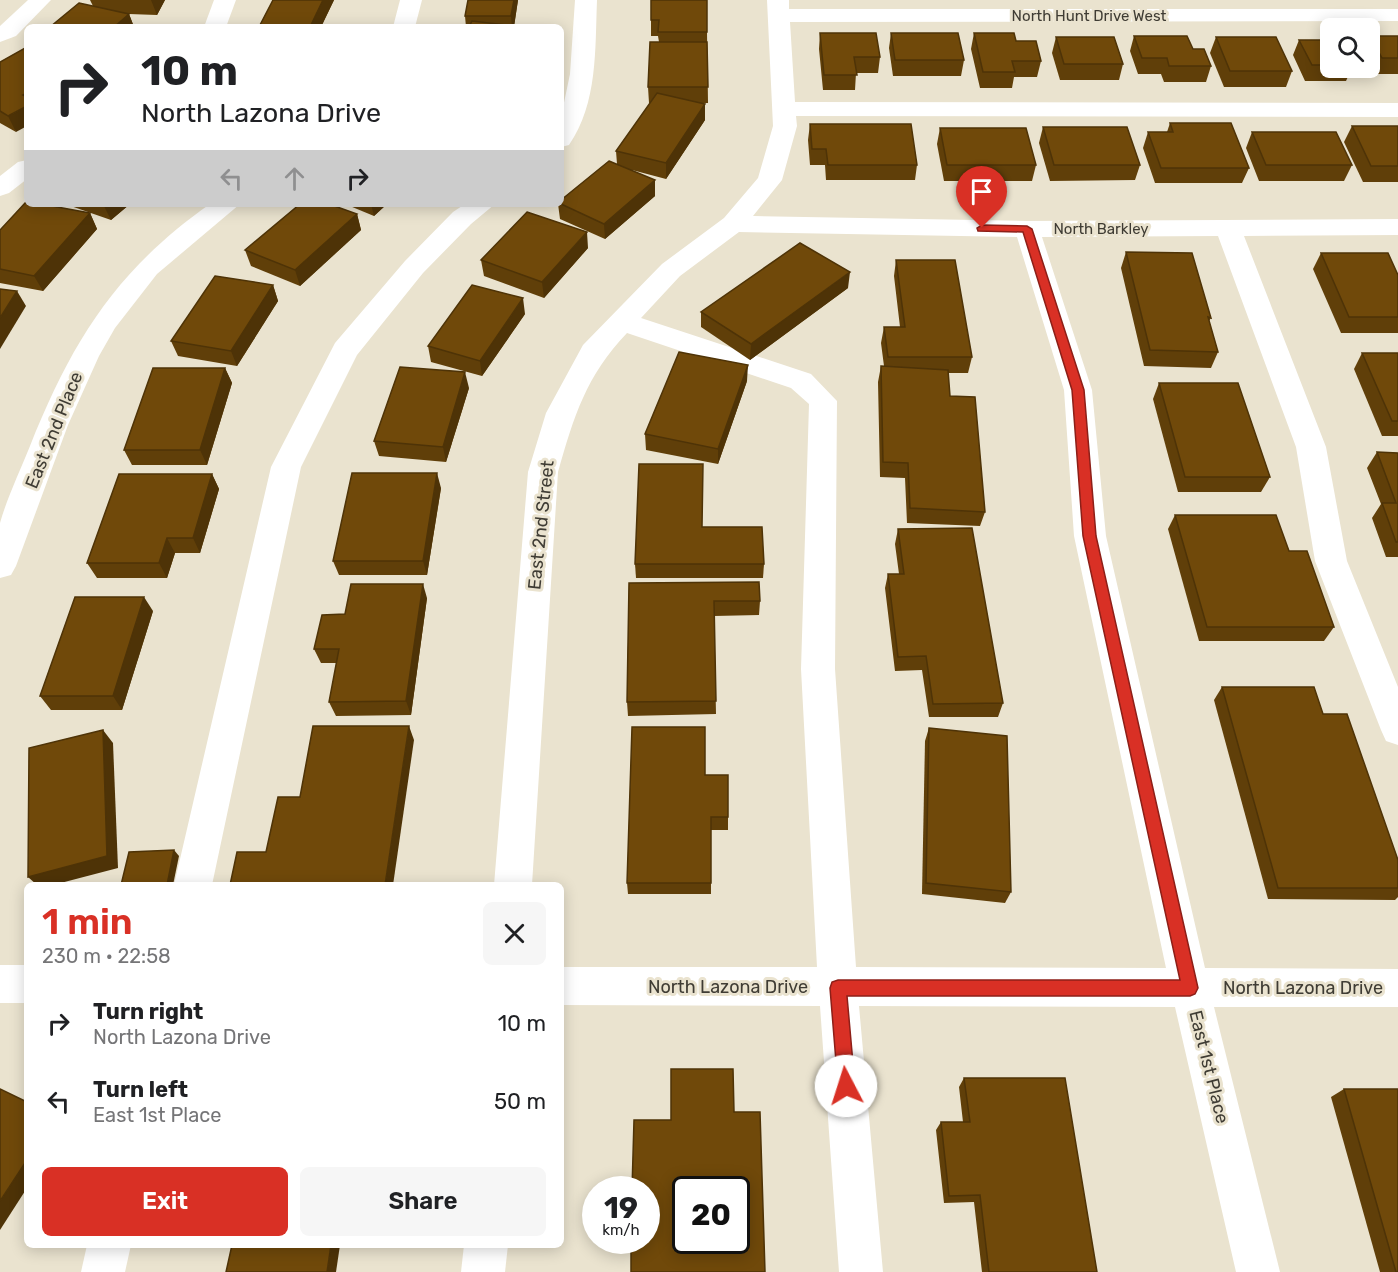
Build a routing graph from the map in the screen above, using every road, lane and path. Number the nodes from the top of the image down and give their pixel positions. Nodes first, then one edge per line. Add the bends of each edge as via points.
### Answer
1 (40, 0) edge
2 (225, 0) edge
3 (411, 0) edge
4 (586, 0) edge
5 (779, 8) edge
6 (1398, 15) edge
7 (215, 24) edge
8 (405, 24) edge
9 (0, 35) edge
10 (784, 109) junction
11 (1398, 110) edge
12 (564, 137) edge
13 (24, 169) edge
14 (0, 188) edge
15 (223, 207) edge
16 (478, 207) edge
17 (733, 224) junction
18 (1398, 227) edge
19 (1027, 229) junction
20 (1229, 230) junction
21 (621, 321) junction
22 (0, 566) edge
23 (1398, 730) edge
24 (194, 882) edge
25 (513, 882) edge
26 (0, 984) edge
27 (24, 984) edge
28 (564, 986) edge
29 (838, 988) junction
30 (1190, 988) junction
31 (1398, 988) edge
32 (109, 1248) edge
33 (486, 1248) edge
34 (103, 1272) edge
35 (483, 1272) edge
36 (861, 1272) edge
37 (1258, 1272) edge

1 - 9 street
2 - 7 street
3 - 8 street
4 - 12 street via 580,86
5 - 6 street, North Hunt Drive West
5 - 10 street, East 2nd Street
10 - 11 street
10 - 17 street, East 2nd Street via 785,126 770,180
13 - 14 street
15 - 22 street, East 2nd Place via 178,239 125,294 76,372
16 - 24 street via 414,267 345,350 286,467
17 - 19 street, North Barkley
17 - 21 street, East 2nd Street via 671,270
18 - 20 street, North Barkley
19 - 20 street, North Barkley
19 - 30 street, East 1st Place via 1078,390 1090,536
20 - 23 street via 1311,447 1331,561
21 - 25 street, East 2nd Street via 593,352 560,412 543,472
21 - 29 street via 801,381 823,401 818,669
26 - 27 street
28 - 29 street, North Lazona Drive
29 - 30 street, North Lazona Drive
29 - 36 street
30 - 31 street, North Lazona Drive
30 - 37 street, East 1st Place
32 - 34 street
33 - 35 street

